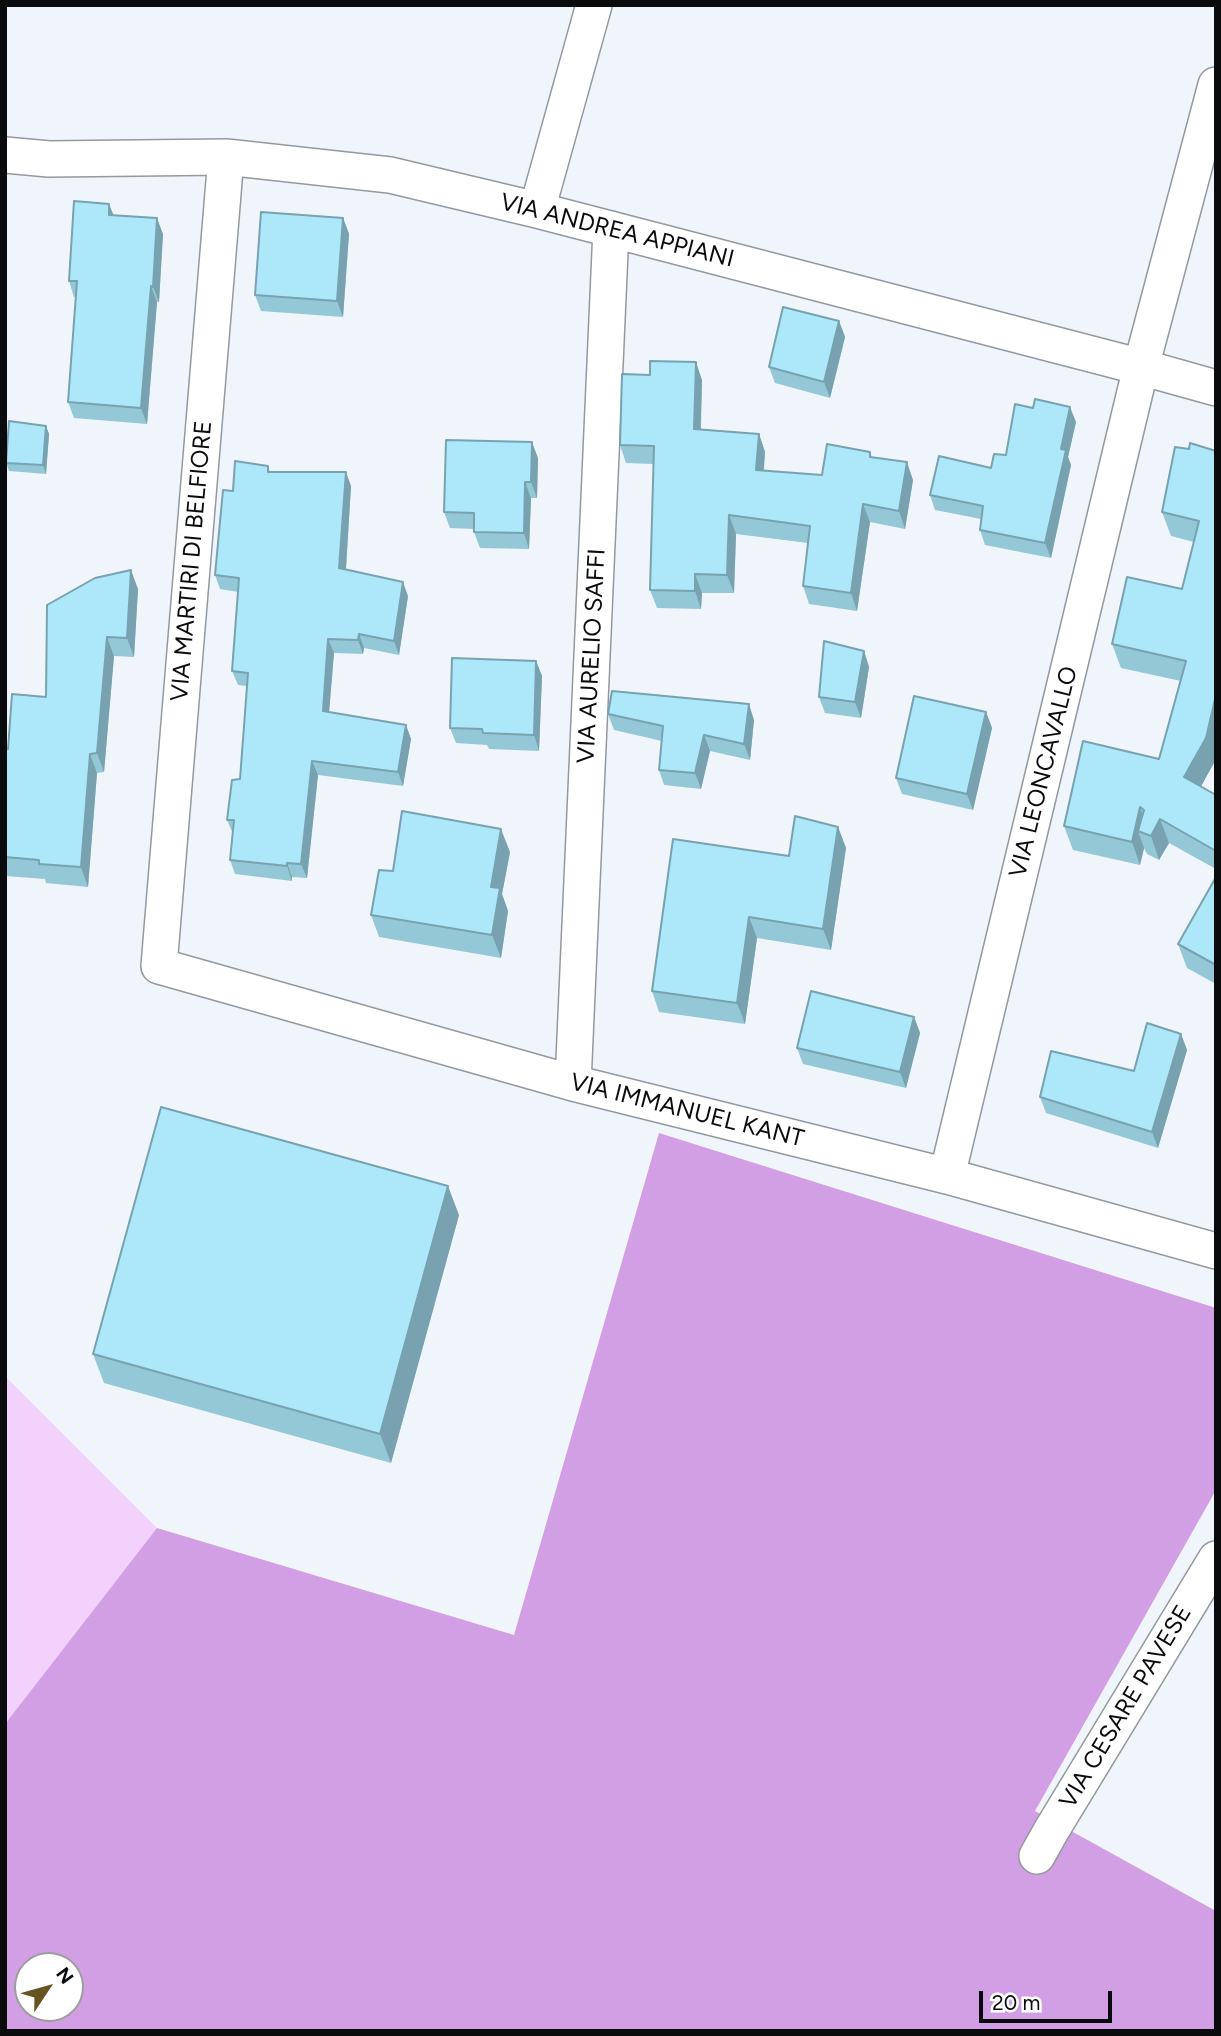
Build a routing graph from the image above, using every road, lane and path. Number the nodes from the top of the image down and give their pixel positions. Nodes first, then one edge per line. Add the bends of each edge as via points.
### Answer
1 (594, 5) edge
2 (1216, 85) edge
3 (5, 155) edge
4 (226, 157) junction
5 (537, 210) junction
6 (611, 229) junction
7 (1141, 367) junction
8 (1216, 388) edge
9 (159, 966) joint
10 (573, 1083) junction
11 (947, 1176) junction
12 (1216, 1251) edge
13 (1216, 1559) edge
14 (1037, 1856) dead end

1 - 5 street
2 - 7 street, VIA LEONCAVALLO
3 - 4 street, VIA ANDREA APPIANI via 49,159
4 - 5 street, VIA ANDREA APPIANI via 390,175
4 - 9 street, VIA MARTIRI DI BELFIORE
5 - 6 street, VIA ANDREA APPIANI
6 - 7 street, VIA ANDREA APPIANI
6 - 10 street, VIA AURELIO SAFFI
7 - 8 street, VIA ANDREA APPIANI
7 - 11 street, VIA LEONCAVALLO
9 - 10 street, VIA IMMANUEL KANT
10 - 11 street, VIA IMMANUEL KANT
11 - 12 street, VIA IMMANUEL KANT
13 - 14 street, VIA CESARE PAVESE

